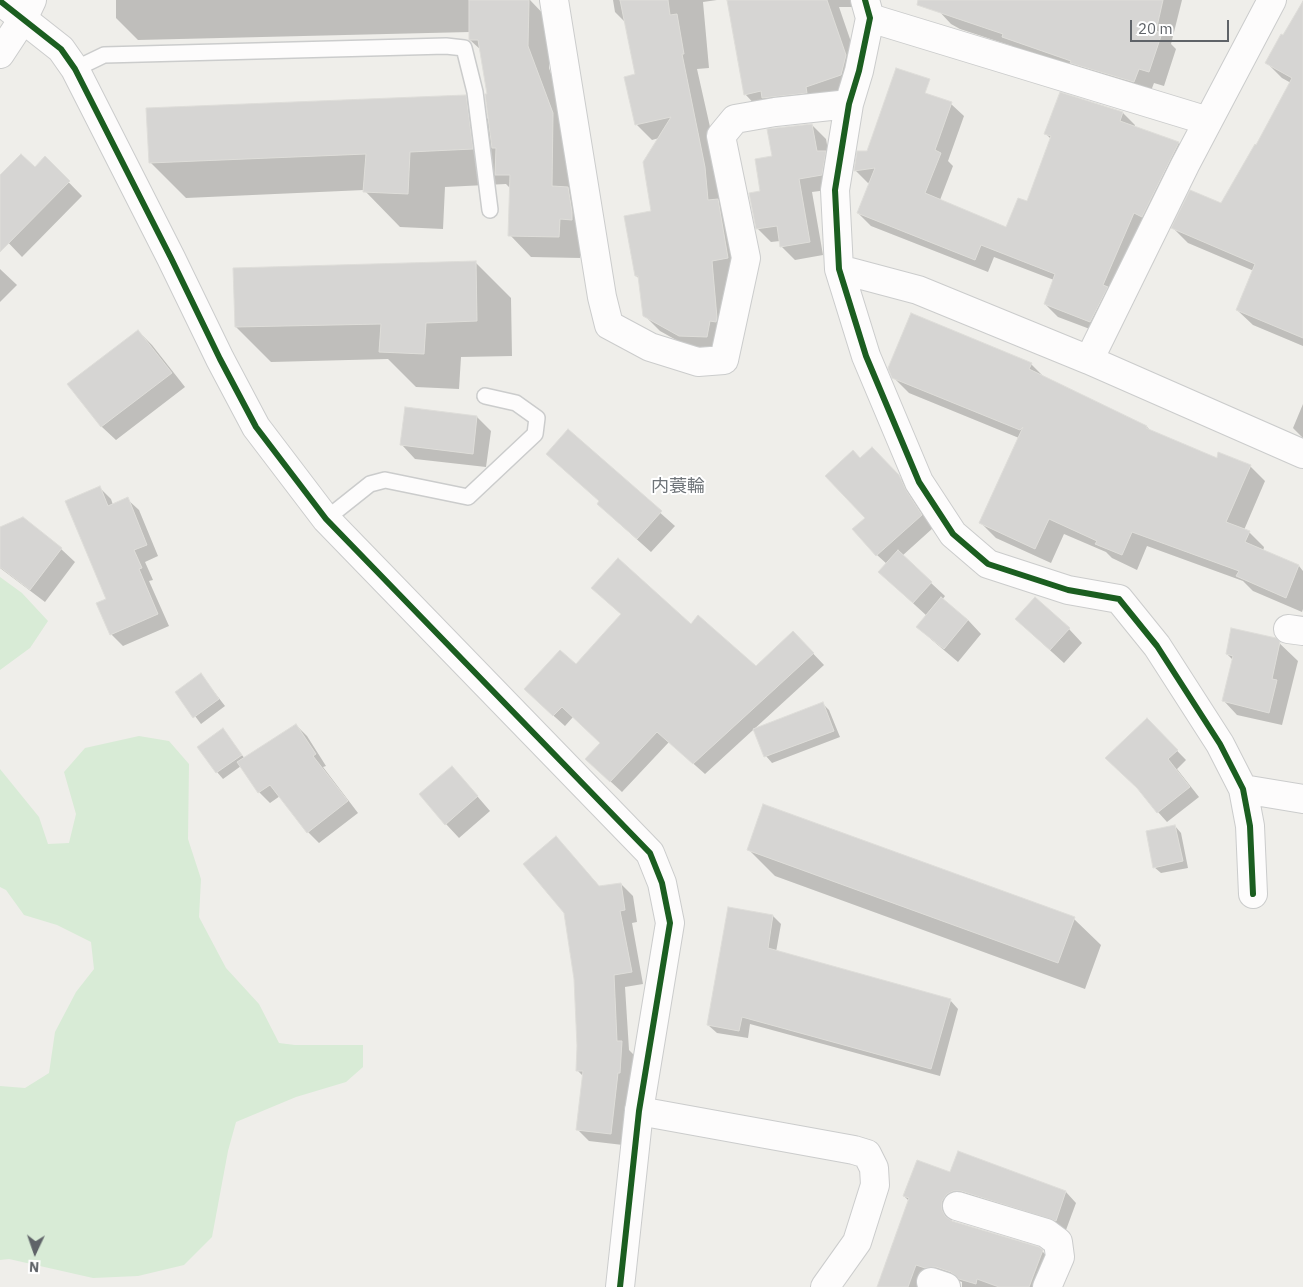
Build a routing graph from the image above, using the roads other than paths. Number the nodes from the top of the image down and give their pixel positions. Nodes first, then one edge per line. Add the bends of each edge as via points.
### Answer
1 (554, 0) edge
2 (1272, 0) edge
3 (0, 1) edge
4 (28, 9) edge
5 (868, 9) edge
6 (0, 54) edge
7 (75, 69) junction
8 (849, 104) junction
9 (1208, 122) junction
10 (490, 210) dead end
11 (839, 269) junction
12 (1089, 360) junction
13 (485, 396) dead end
14 (1303, 454) edge
15 (326, 519) junction
16 (1243, 790) junction
17 (1303, 800) edge
18 (1253, 894) dead end
19 (639, 1111) junction
20 (957, 1206) dead end
21 (620, 1287) edge
22 (825, 1287) edge
23 (1047, 1287) edge

1 - 8 street via 600,288 609,325 650,347 698,362 724,360 746,258 721,136 735,119
2 - 9 street
3 - 4 street
4 - 6 street
4 - 7 street
5 - 8 street via 859,71
5 - 9 street
7 - 10 lane via 104,55 464,48 475,92
7 - 15 street via 256,427
8 - 11 street via 835,190
9 - 12 street
11 - 12 street via 918,290
11 - 16 street via 866,356 919,482 953,534 988,564 1068,590 1120,599 1157,646 1220,744
12 - 14 street
13 - 15 lane via 516,403 537,418 535,434 468,497 385,480 370,484
15 - 19 street via 650,853 662,883 670,923
16 - 17 street
16 - 18 street via 1250,826
19 - 21 street
19 - 22 street via 867,1154 874,1168 875,1186 857,1242
20 - 23 street via 1046,1233 1058,1242 1060,1258

